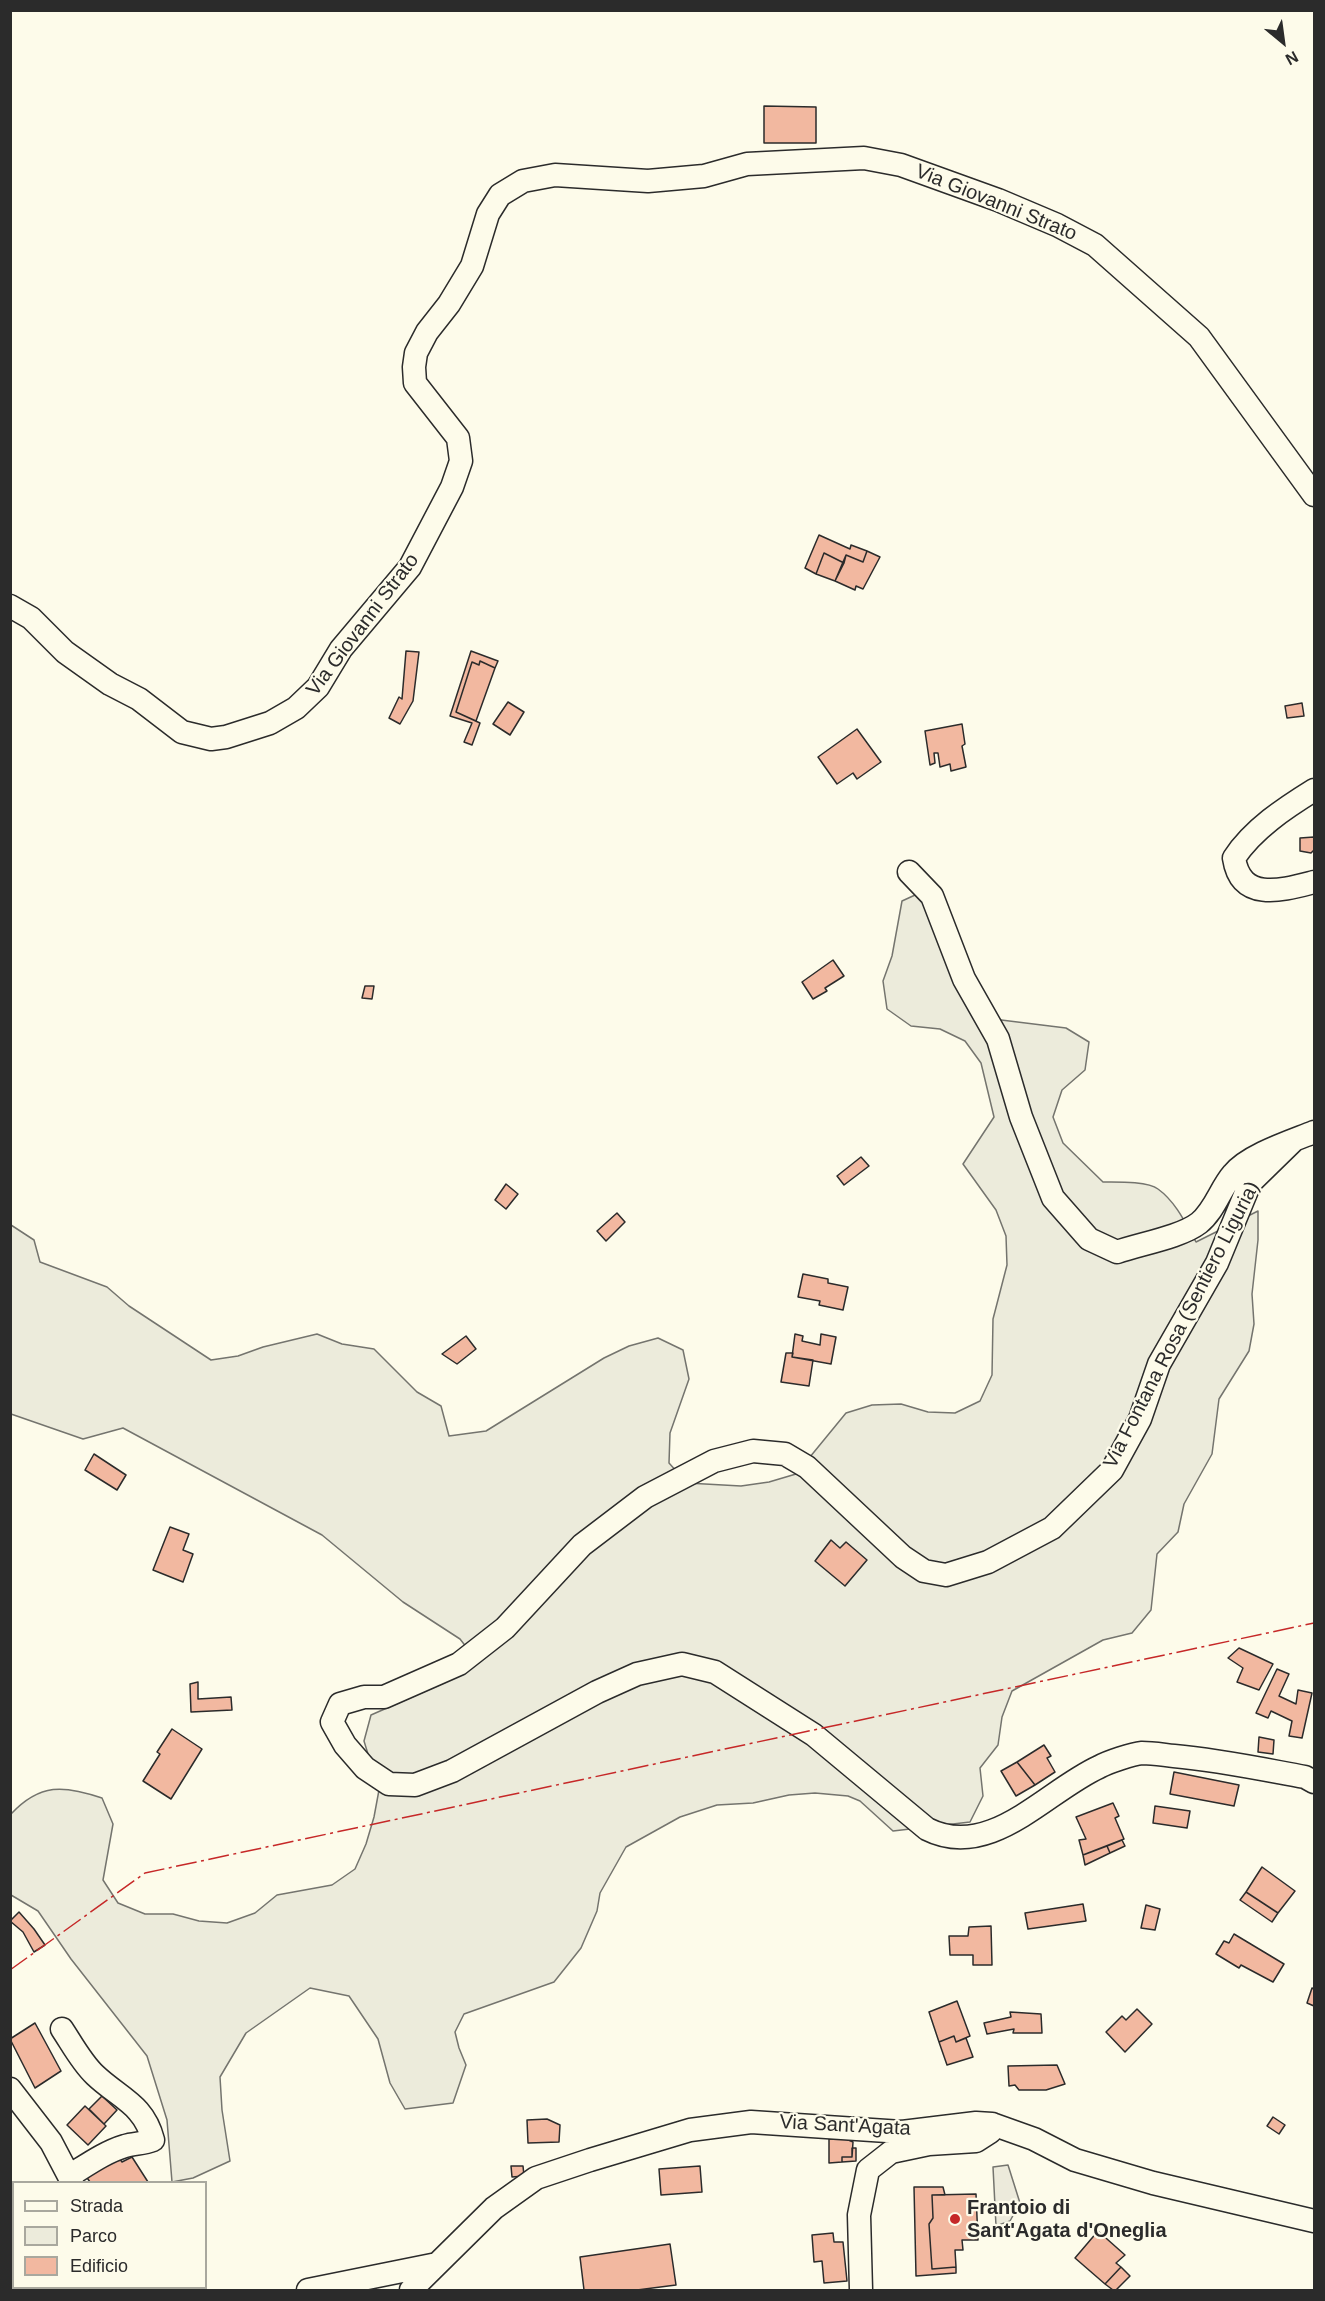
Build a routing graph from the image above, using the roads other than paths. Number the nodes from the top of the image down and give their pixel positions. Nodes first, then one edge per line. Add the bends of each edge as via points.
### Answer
1 (1314, 495) edge
2 (10, 606) edge
3 (1314, 790) edge
4 (909, 872) dead end
5 (1314, 882) edge
6 (1314, 1132) edge
7 (1293, 1141) junction
8 (1314, 1782) edge
9 (62, 2029) dead end
10 (10, 2089) edge
11 (992, 2124) junction
12 (70, 2179) edge
13 (1314, 2221) edge
14 (436, 2264) junction
15 (308, 2290) edge
16 (411, 2290) edge
17 (861, 2290) edge

1 - 2 street, Via Giovanni Strato via 1199,337 1095,245 998,200 901,165 864,158 747,164 704,176 648,181 555,175 523,181 500,195 488,214 472,266 416,353 415,383 458,438 462,461 410,567 341,649 318,687 296,708 270,723 226,737 211,739 182,732 65,652 31,618
3 - 5 street via 1263,826 1234,858 1243,882 1256,888 1278,891
4 - 7 street via 932,896 964,979 998,1039 1021,1117 1053,1198 1089,1239 1117,1252 1190,1228 1210,1213 1234,1172 1263,1153
6 - 7 street
7 - 8 street, Via Fontana Rosa (Sentiero Liguria) via 1250,1183 1217,1263 1159,1364 1140,1419 1112,1470 1052,1528 988,1562 946,1575 924,1571 903,1557 807,1467 785,1454 753,1451 714,1461 645,1497 582,1545 505,1628 459,1664 384,1697 364,1697 340,1704 332,1722 365,1768 389,1784 415,1785 452,1771 597,1692 637,1674 682,1664 715,1672 735,1684 814,1735 927,1829 958,1839 997,1829 1099,1767 1141,1753 1220,1761
9 - 12 street via 94,2074 148,2123 153,2140 107,2153
10 - 12 street via 51,2142
11 - 13 street, Via Sant'Agata via 1103,2169
11 - 14 street, Via Sant'Agata via 902,2132 751,2122 690,2130 536,2178 494,2208
11 - 17 street via 990,2132 976,2141 928,2144 891,2152 868,2170 859,2215
14 - 15 street
14 - 16 street, Via Sant'Agata

